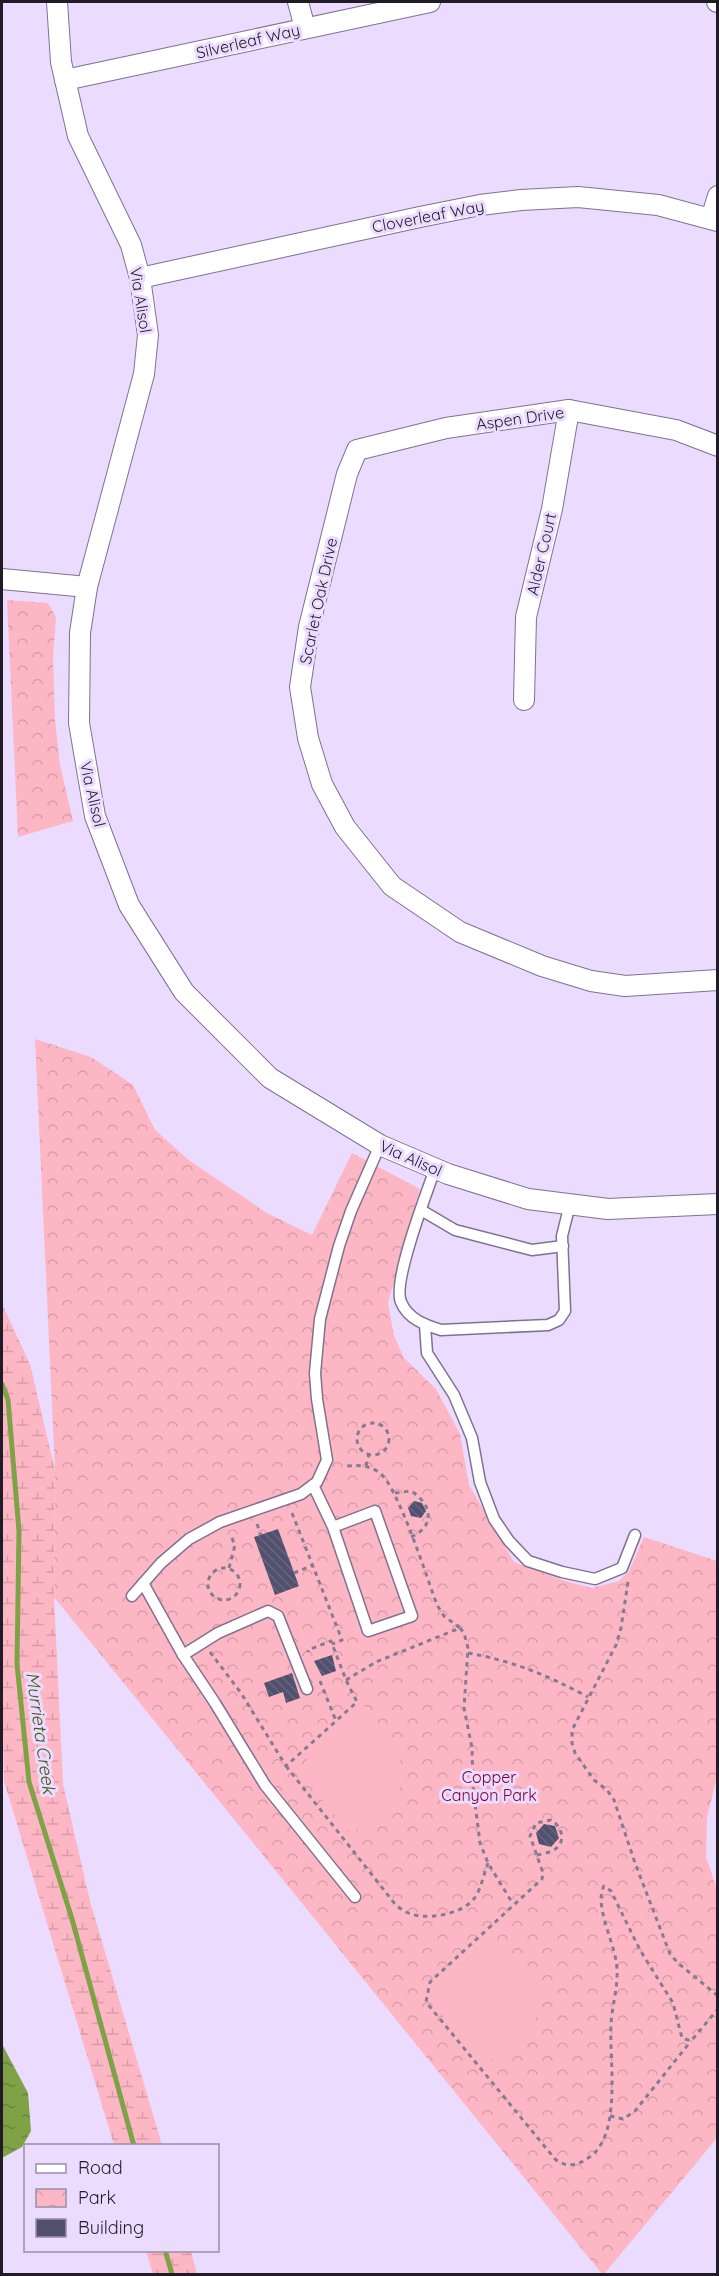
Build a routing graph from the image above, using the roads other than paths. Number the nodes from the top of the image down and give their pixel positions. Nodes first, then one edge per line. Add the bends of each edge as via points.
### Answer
1 (57, 2) edge
2 (298, 2) edge
3 (430, 2) edge
4 (305, 28) junction
5 (65, 80) junction
6 (717, 196) edge
7 (714, 220) edge
8 (140, 278) junction
9 (569, 410) junction
10 (717, 446) edge
11 (357, 450) joint
12 (2, 579) edge
13 (87, 587) junction
14 (524, 700) dead end
15 (717, 980) edge
16 (380, 1145) junction
17 (435, 1168) junction
18 (570, 1204) junction
19 (717, 1204) edge
20 (421, 1209) junction
21 (563, 1246) junction
22 (425, 1325) junction
23 (313, 1485) junction
24 (333, 1527) junction
25 (635, 1535) dead end
26 (143, 1583) junction
27 (132, 1596) dead end
28 (183, 1655) junction
29 (307, 1689) dead end
30 (355, 1897) dead end

1 - 5 street, Via Alisol
2 - 4 street
3 - 4 street, Silverleaf Way
4 - 5 street, Silverleaf Way
5 - 8 street, Via Alisol via 78,136 132,245
6 - 7 street
7 - 8 street, Cloverleaf Way via 658,205 578,197 521,200 450,211
8 - 13 street, Via Alisol via 148,335 144,374
9 - 10 street, Aspen Drive via 676,430
9 - 11 street, Aspen Drive via 446,428
9 - 14 street, Alder Court via 552,510 526,617
11 - 15 street, Scarlet Oak Drive via 346,474 309,627 300,687 308,738 322,784 345,827 392,886 460,932 542,966 591,981 625,986
12 - 13 street
13 - 16 street, Via Alisol via 80,633 79,723 95,816 129,905 184,992 270,1078
16 - 17 street, Via Alisol
16 - 23 lane via 348,1220 320,1319 316,1399 327,1460
17 - 18 street, Via Alisol via 528,1199
17 - 20 lane
18 - 19 street, Via Alisol via 608,1209
18 - 21 lane
20 - 21 lane via 455,1230 532,1250
20 - 22 lane via 406,1258 400,1300 410,1315
21 - 22 lane via 565,1311 559,1320 548,1325 462,1330
22 - 25 lane via 427,1353 454,1395 472,1438 480,1482 494,1520 509,1542 528,1561 595,1579 622,1568
23 - 24 lane
23 - 26 lane via 301,1494 220,1522 189,1539
24 - 24 lane via 368,1631 412,1616 375,1511
26 - 27 lane
26 - 28 lane
28 - 29 lane via 218,1633 268,1611 278,1616
28 - 30 lane via 265,1785

